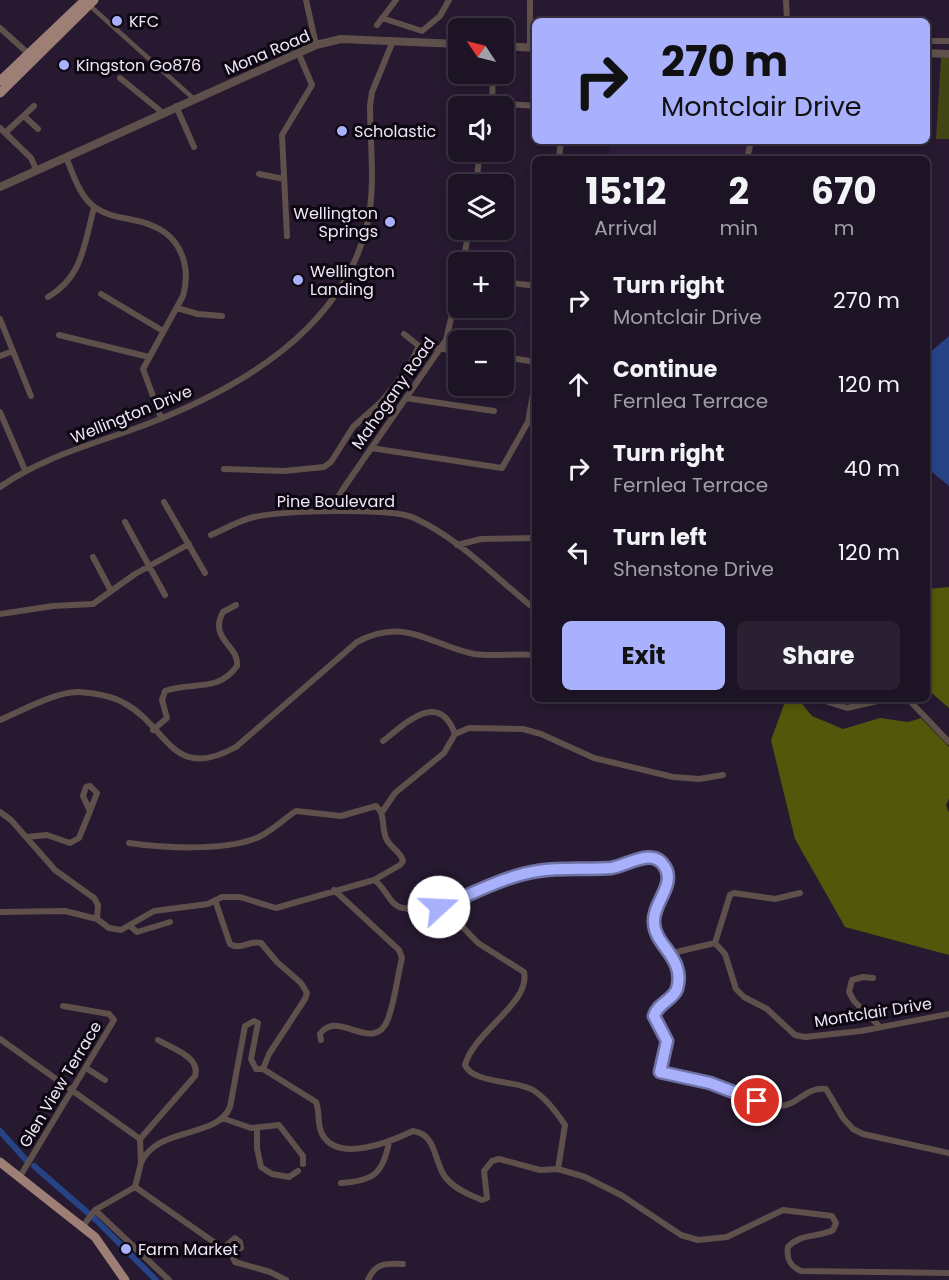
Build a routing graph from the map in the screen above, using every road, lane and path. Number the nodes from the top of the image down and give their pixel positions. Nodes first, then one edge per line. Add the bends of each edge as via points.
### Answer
1 (306, 0) edge
2 (396, 0) edge
3 (449, 0) edge
4 (530, 0) edge
5 (786, 0) edge
6 (89, 2) edge
7 (382, 18) junction
8 (787, 18) edge
9 (532, 23) edge
10 (377, 25) dead end
11 (0, 28) edge
12 (393, 41) junction
13 (930, 41) edge
14 (949, 41) edge
15 (448, 44) edge
16 (316, 45) junction
17 (514, 47) edge
18 (532, 48) edge
19 (298, 52) junction
20 (930, 53) edge
21 (949, 54) edge
22 (32, 57) junction
23 (120, 78) dead end
24 (0, 81) edge
25 (0, 93) edge
26 (194, 99) junction
27 (34, 106) dead end
28 (176, 106) junction
29 (514, 106) edge
30 (532, 106) edge
31 (163, 112) junction
32 (24, 116) junction
33 (38, 129) dead end
34 (3, 131) edge
35 (194, 147) dead end
36 (66, 157) junction
37 (37, 171) junction
38 (259, 174) dead end
39 (284, 179) junction
40 (0, 187) edge
41 (94, 208) junction
42 (287, 236) dead end
43 (514, 283) edge
44 (532, 286) edge
45 (101, 294) dead end
46 (48, 297) dead end
47 (177, 308) junction
48 (222, 316) dead end
49 (452, 318) edge
50 (0, 319) edge
51 (163, 331) junction
52 (59, 334) dead end
53 (404, 334) dead end
54 (419, 346) junction
55 (441, 348) junction
56 (448, 349) edge
57 (13, 351) junction
58 (0, 356) edge
59 (149, 357) junction
60 (514, 359) edge
61 (532, 361) edge
62 (31, 396) dead end
63 (406, 398) junction
64 (532, 400) edge
65 (494, 411) dead end
66 (0, 412) edge
67 (162, 418) junction
68 (371, 448) junction
69 (224, 469) dead end
70 (25, 470) junction
71 (0, 487) edge
72 (164, 501) dead end
73 (339, 511) junction
74 (125, 522) dead end
75 (212, 535) dead end
76 (532, 538) edge
77 (189, 544) junction
78 (457, 545) junction
79 (93, 557) dead end
80 (150, 566) junction
81 (206, 573) dead end
82 (111, 591) junction
83 (165, 595) dead end
84 (236, 605) dead end
85 (532, 606) edge
86 (0, 614) edge
87 (532, 655) edge
88 (828, 702) edge
89 (873, 702) edge
90 (911, 702) edge
91 (0, 720) edge
92 (153, 730) junction
93 (455, 734) junction
94 (383, 741) dead end
95 (949, 742) edge
96 (723, 775) dead end
97 (90, 811) dead end
98 (0, 812) edge
99 (382, 812) junction
100 (27, 837) junction
101 (129, 843) dead end
102 (374, 880) junction
103 (334, 890) junction
104 (800, 893) dead end
105 (215, 900) junction
106 (439, 907) junction
107 (0, 912) edge
108 (97, 919) junction
109 (170, 922) dead end
110 (130, 926) junction
111 (715, 943) junction
112 (672, 953) junction
113 (873, 978) dead end
114 (63, 1006) dead end
115 (949, 1014) edge
116 (879, 1026) junction
117 (0, 1039) edge
118 (158, 1040) dead end
119 (321, 1040) dead end
120 (86, 1068) junction
121 (263, 1069) junction
122 (105, 1080) dead end
123 (72, 1092) junction
124 (222, 1118) junction
125 (257, 1129) junction
126 (141, 1138) junction
127 (389, 1142) junction
128 (949, 1154) edge
129 (0, 1162) edge
130 (141, 1163) junction
131 (303, 1164) dead end
132 (558, 1169) junction
133 (298, 1171) dead end
134 (19, 1178) junction
135 (341, 1183) dead end
136 (135, 1186) junction
137 (94, 1211) junction
138 (85, 1223) junction
139 (218, 1245) dead end
140 (229, 1252) dead end
141 (403, 1264) dead end
142 (816, 1273) junction
143 (949, 1273) edge
144 (125, 1280) edge
145 (169, 1280) edge
146 (286, 1280) edge
147 (368, 1280) edge
148 (814, 1280) edge

1 - 16 street
2 - 7 street
3 - 7 street via 434,22 422,31
4 - 9 street
5 - 8 street
6 - 22 main road
6 - 26 street
7 - 10 street
11 - 22 street
12 - 15 street, Mona Road
12 - 16 street, Mona Road via 341,39
12 - 67 street, Wellington Drive via 370,106 368,222 354,267 344,284 322,315 268,362
13 - 14 street
16 - 19 street, Mona Road
17 - 18 street
19 - 26 street, Mona Road
19 - 39 street via 312,85 283,130
20 - 21 street
22 - 24 main road
22 - 25 main road
23 - 31 street
26 - 28 street, Mona Road
27 - 32 street
28 - 31 street, Mona Road
28 - 35 street
29 - 30 street
31 - 36 street, Mona Road
32 - 33 street
32 - 34 street
34 - 37 street via 31,158
36 - 37 street, Mona Road
36 - 41 street via 79,188
37 - 40 street, Mona Road
38 - 39 street
39 - 42 street
41 - 46 street via 74,274 63,288
41 - 47 street via 152,225 178,248 187,273
43 - 44 street
45 - 51 street
47 - 48 street
47 - 51 street
49 - 55 street, Mahogany Road
50 - 57 street
51 - 59 street
52 - 59 street
53 - 54 street
54 - 55 street
54 - 69 street via 408,368 382,401 352,427 324,467 284,471
55 - 56 street
55 - 63 street, Mahogany Road
57 - 58 street
57 - 62 street
59 - 67 street via 143,374
60 - 61 street
63 - 65 street
63 - 68 street, Mahogany Road
64 - 68 street via 528,422 502,468
66 - 70 street
67 - 70 street, Wellington Drive
68 - 73 street, Mahogany Road via 339,497
70 - 71 street, Wellington Drive
72 - 77 street
73 - 75 street, Pine Boulevard via 251,517
73 - 78 street, Pine Boulevard via 411,516
74 - 80 street
76 - 78 street via 481,539
77 - 80 street
77 - 81 street
78 - 85 street, Pine Boulevard
79 - 82 street
80 - 82 street
80 - 83 street
82 - 86 street via 93,604
84 - 92 street via 223,612 219,629 222,640 235,654 237,666 229,677 211,686 165,691 162,700 167,718
87 - 92 street via 472,653 410,633 379,632 357,642 236,747 214,757 181,755
88 - 89 street via 847,708
90 - 95 street
91 - 92 street via 77,692 123,702
93 - 94 street via 452,724 430,710
93 - 96 street via 469,728 523,729 630,768 699,779
93 - 99 street via 444,753 395,793
97 - 100 street via 79,838 73,841 63,842 47,835
98 - 100 street
99 - 101 street via 376,806 341,816 296,810 265,834 230,845
99 - 102 street via 385,837 403,861
100 - 108 street via 55,870 94,898
102 - 103 street
102 - 106 street via 403,909
103 - 105 street via 276,909 240,897
103 - 119 street via 399,950 402,958 388,1020 379,1031 363,1034 333,1024 325,1027
104 - 111 street via 775,899 730,895
105 - 110 street via 154,911
105 - 121 street via 230,944 237,947 261,943 307,993
106 - 112 street via 540,870 614,868 654,858 668,874 653,914 654,930
106 - 132 street via 478,943 524,972 526,982 520,996 471,1047 465,1065 473,1074 532,1089 543,1099 565,1125
107 - 108 street via 65,911
108 - 110 street via 109,928 121,930
109 - 110 street via 137,932
111 - 112 street
111 - 116 street, Montclair Drive via 725,954 736,989 767,1009 795,1035 829,1035
112 - 128 street via 678,987 654,1016 667,1041 660,1072 710,1083 778,1106 793,1104 817,1088 826,1089 853,1129
113 - 116 street via 852,980 849,992
114 - 120 street, Glen View Terrace via 114,1017
115 - 116 street, Montclair Drive
117 - 123 street
118 - 126 street via 193,1061 197,1071
120 - 122 street
120 - 123 street, Glen View Terrace
121 - 124 street via 256,1069 251,1059 258,1025 254,1021 243,1032 230,1107
121 - 127 street via 316,1102 321,1132 330,1142 363,1149
123 - 126 street
123 - 134 street, Glen View Terrace
124 - 125 street
124 - 130 street via 156,1145
125 - 131 street via 279,1125 303,1156
125 - 133 street via 261,1167 289,1178
126 - 130 street
127 - 132 street via 413,1131 426,1135 447,1180 482,1200 487,1198 484,1171 492,1161 499,1159 540,1170
127 - 135 street via 382,1167 371,1178
129 - 134 main road
130 - 136 street
132 - 142 street via 621,1195 689,1238 728,1237 783,1210 832,1216 836,1223 833,1230 820,1236 802,1236 787,1254 793,1267
134 - 138 main road
136 - 137 street
136 - 139 street
137 - 138 street
137 - 145 street
138 - 144 main road
140 - 146 street via 235,1262
141 - 147 street via 384,1263 376,1267
142 - 143 street
142 - 148 street

